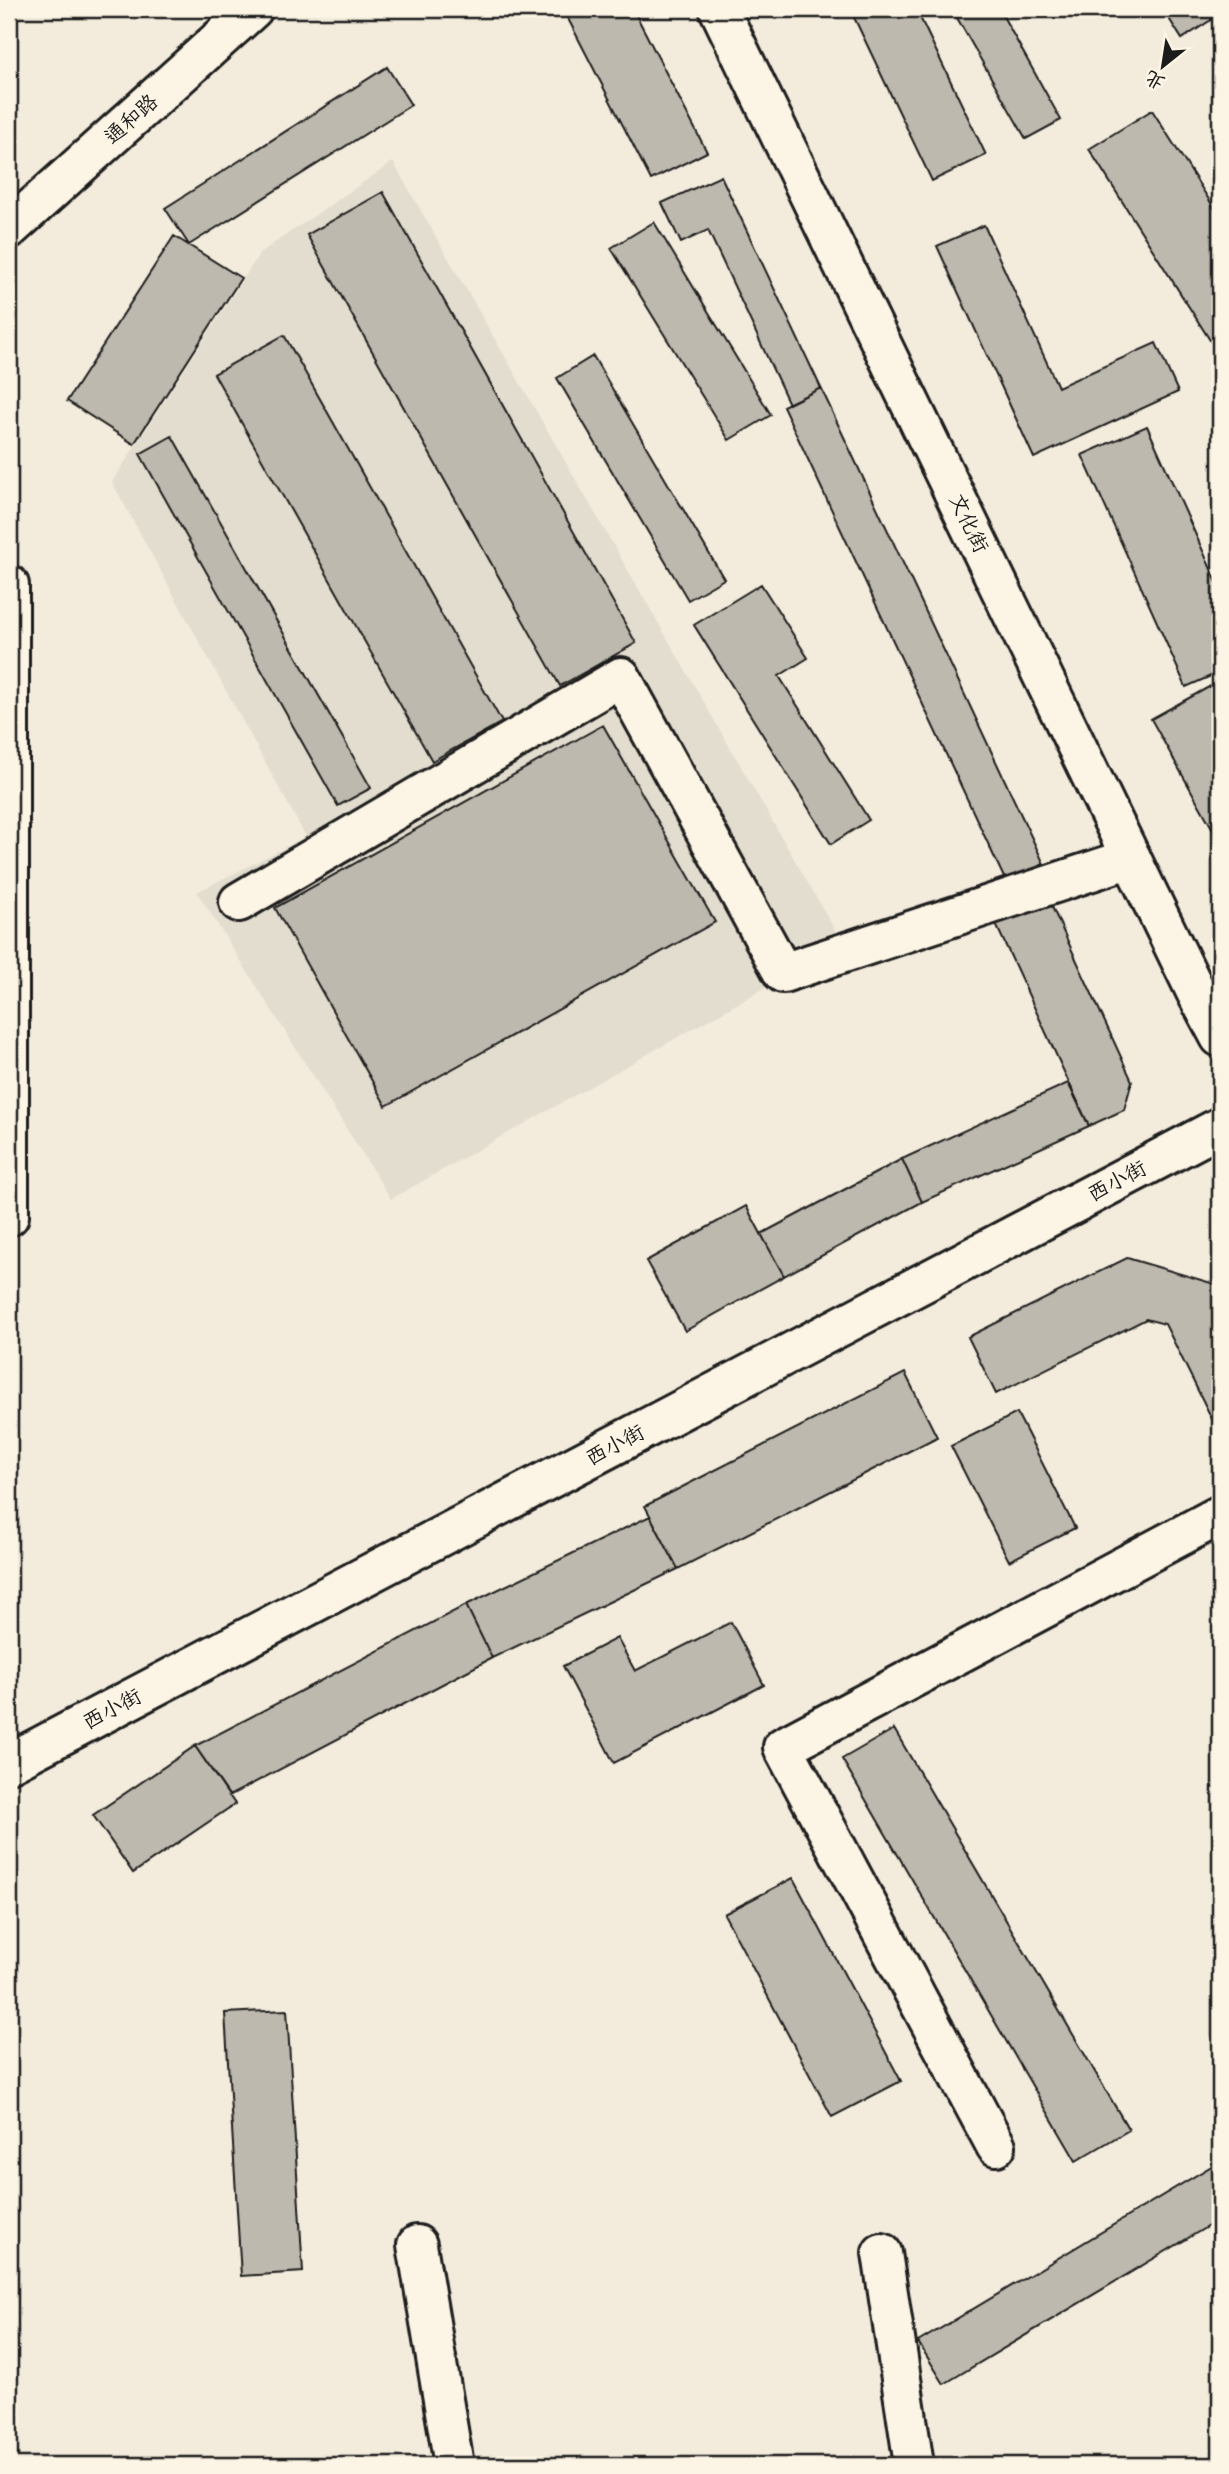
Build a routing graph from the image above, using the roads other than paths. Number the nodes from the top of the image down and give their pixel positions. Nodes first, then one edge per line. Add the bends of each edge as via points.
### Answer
1 (253, 9) edge
2 (719, 9) edge
3 (9, 229) edge
4 (9, 585) edge
5 (1131, 858) junction
6 (239, 902) dead end
7 (1220, 1037) edge
8 (1220, 1127) edge
9 (9, 1216) edge
10 (1220, 1514) edge
11 (9, 1763) edge
12 (996, 2146) dead end
13 (417, 2245) dead end
14 (881, 2253) dead end
15 (454, 2465) edge
16 (914, 2465) edge

1 - 3 main road, 通和路
2 - 5 main road, 文化街
4 - 9 main road
5 - 6 main road via 783,973 621,677
5 - 7 main road, 文化街
8 - 11 main road, 西小街
10 - 12 main road via 783,1747
13 - 15 main road
14 - 16 main road

